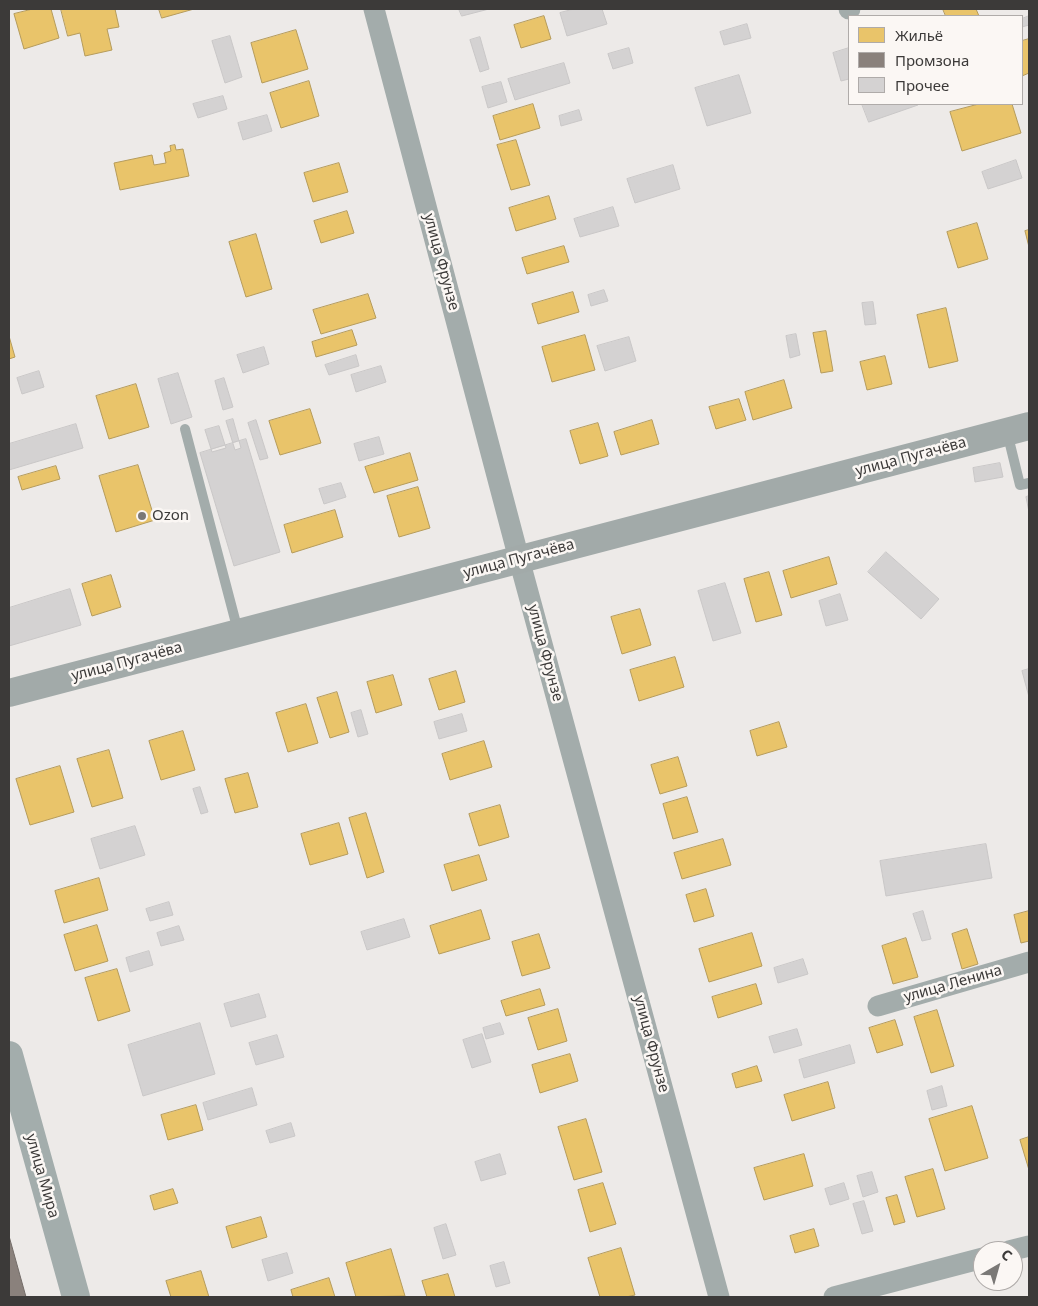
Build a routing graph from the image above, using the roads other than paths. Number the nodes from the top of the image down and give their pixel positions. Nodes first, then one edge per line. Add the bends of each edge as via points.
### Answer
1 (374, 9) edge
2 (185, 429) dead end
3 (1018, 429) edge
4 (1029, 483) edge
5 (519, 559) junction
6 (239, 633) junction
7 (9, 693) edge
8 (1029, 962) edge
9 (878, 1006) dead end
10 (9, 1055) edge
11 (973, 1261) edge
12 (76, 1297) edge
13 (719, 1297) edge
14 (834, 1297) edge

1 - 5 street, улица Фрунзе
2 - 6 lane
3 - 4 lane via 1020,485
3 - 5 street, улица Пугачёва
5 - 6 street, улица Пугачёва
5 - 13 street, улица Фрунзе
6 - 7 street, улица Пугачёва
8 - 9 street, улица Ленина
10 - 12 main road, улица Мира
11 - 14 street

